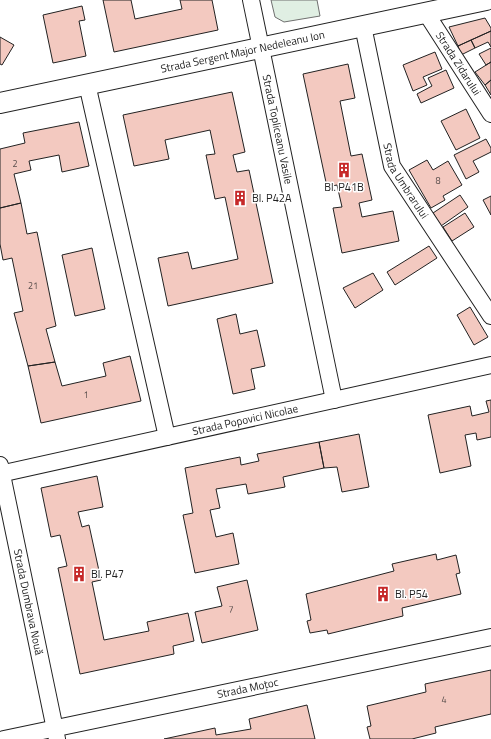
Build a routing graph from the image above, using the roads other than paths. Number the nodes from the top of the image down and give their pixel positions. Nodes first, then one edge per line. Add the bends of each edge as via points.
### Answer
1 (251, 0) edge
2 (486, 0) edge
3 (426, 13) junction
4 (363, 26) junction
5 (260, 48) junction
6 (87, 84) junction
7 (0, 103) edge
8 (491, 114) edge
9 (491, 316) edge
10 (491, 365) edge
11 (334, 400) junction
12 (167, 437) junction
13 (1, 471) edge
14 (491, 637) edge
15 (56, 734) edge
16 (4, 739) edge

1 - 5 street, Strada Topliceanu Vasile
2 - 3 street, Strada Sergent Major Nedeleanu Ion
3 - 4 street, Strada Sergent Major Nedeleanu Ion
3 - 8 street, Strada Zidarului
4 - 5 street, Strada Sergent Major Nedeleanu Ion
4 - 9 street, Strada Umbrarului via 392,166
5 - 6 street, Strada Sergent Major Nedeleanu Ion
5 - 11 street, Strada Topliceanu Vasile
6 - 7 street, Strada Sergent Major Nedeleanu Ion
6 - 12 street
10 - 11 street, Strada Popovici Nicolae
11 - 12 street, Strada Popovici Nicolae
12 - 13 street, Strada Popovici Nicolae
13 - 15 street, Strada Dumbrava Nouă
14 - 15 street, Strada Moțoc
15 - 16 street, Strada Moțoc

